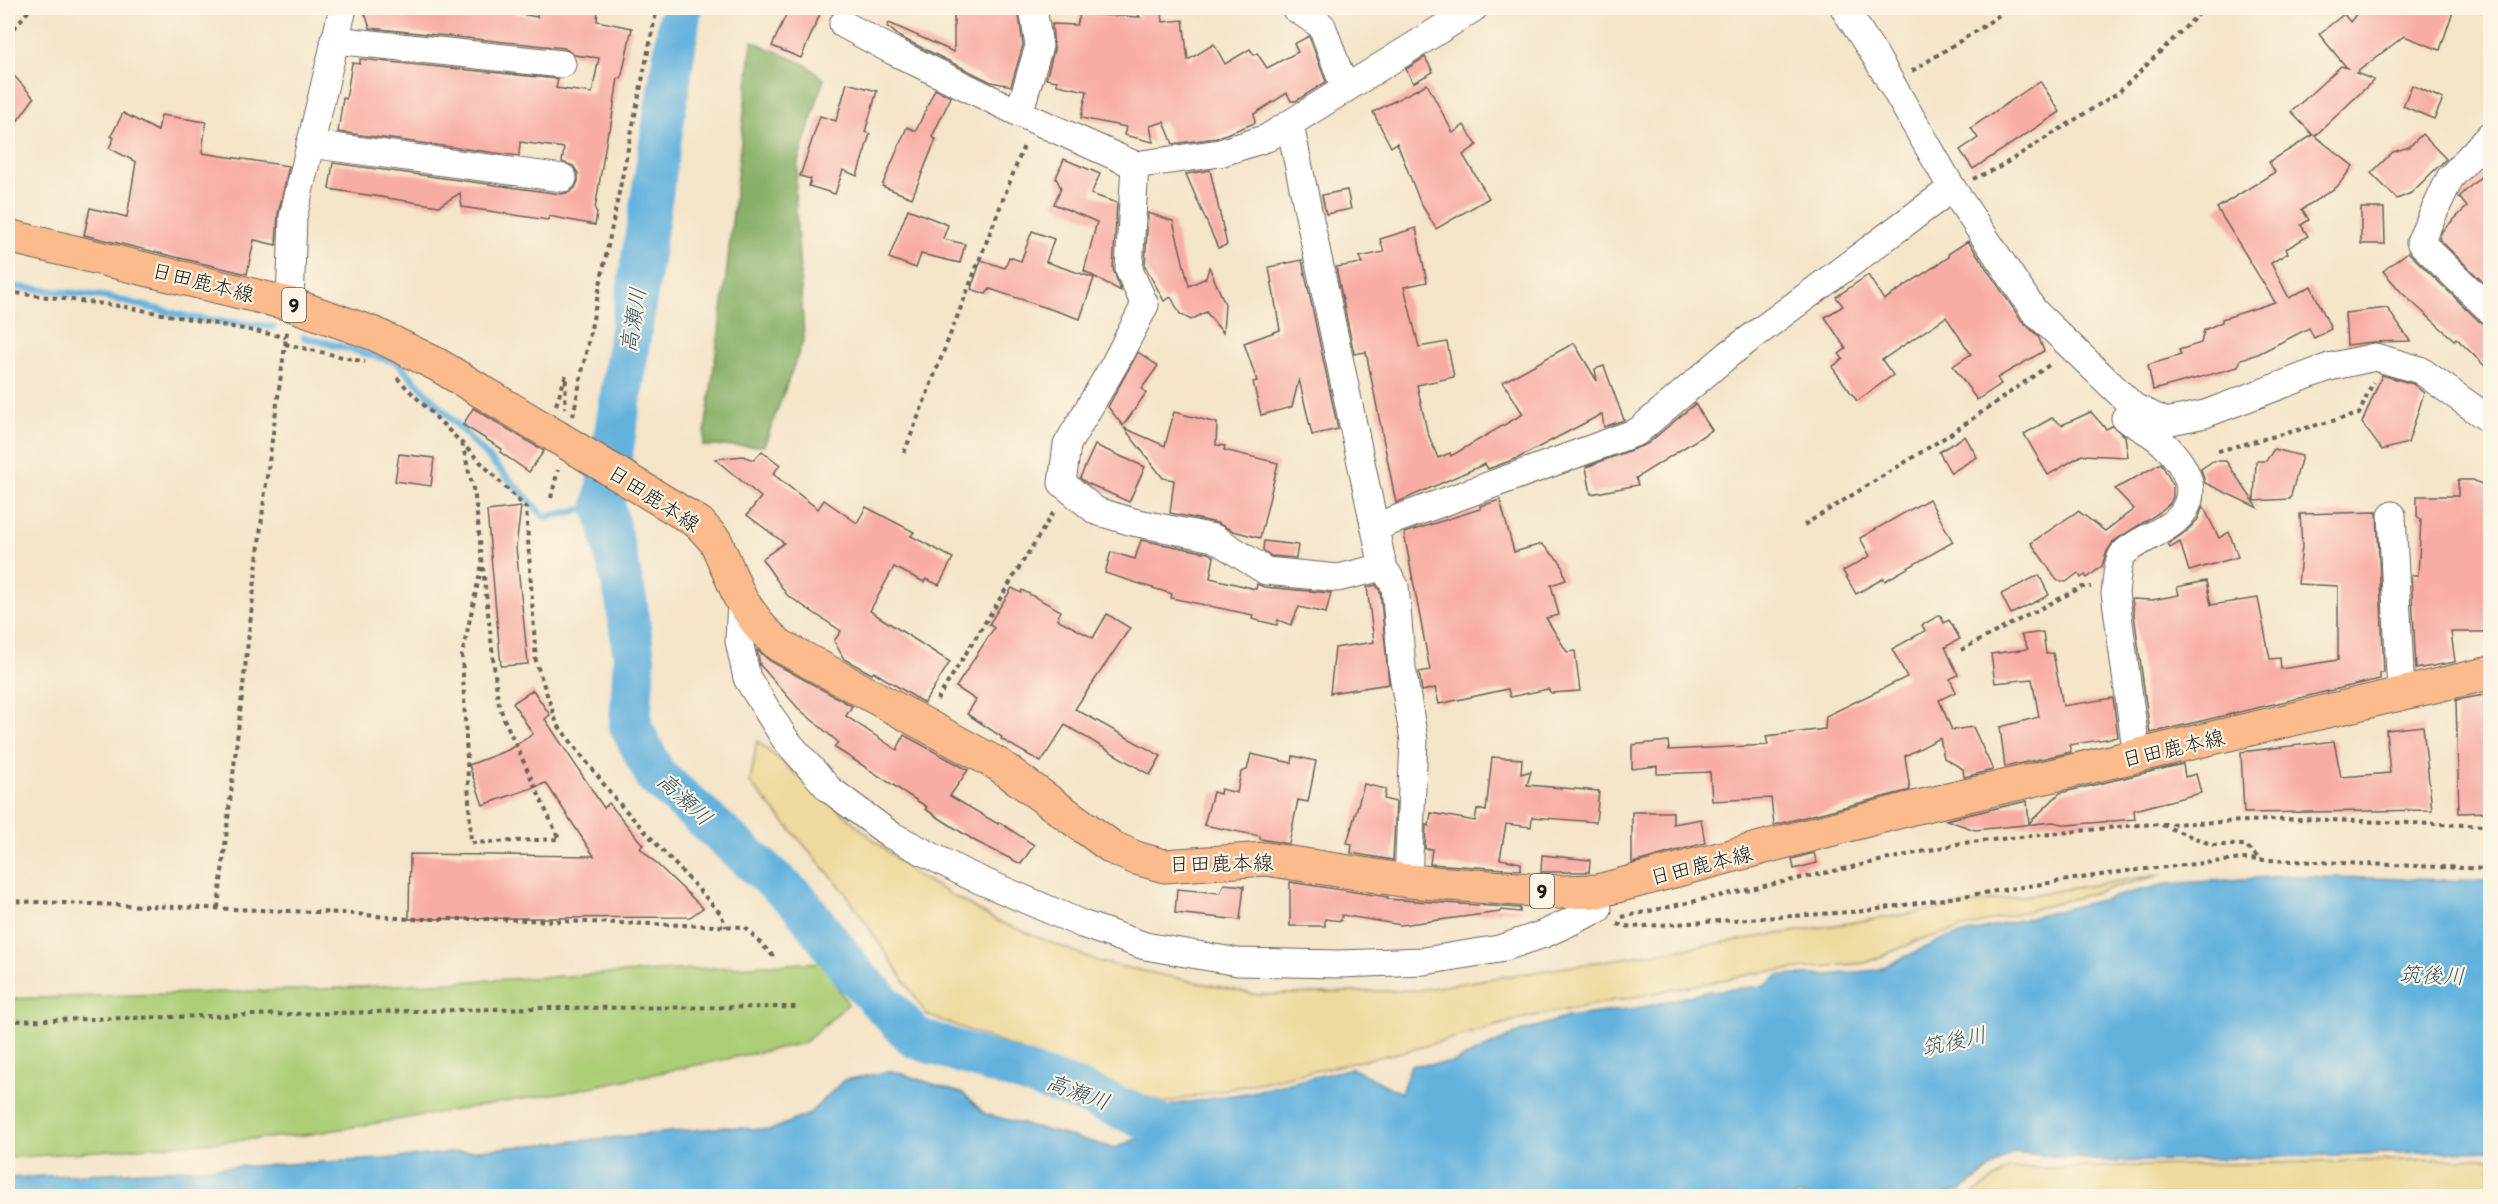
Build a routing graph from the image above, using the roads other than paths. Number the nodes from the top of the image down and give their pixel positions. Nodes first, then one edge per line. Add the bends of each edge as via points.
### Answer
1 (343, 8) edge
2 (1034, 8) edge
3 (1295, 8) edge
4 (1474, 8) edge
5 (1844, 8) edge
6 (843, 24) dead end
7 (334, 40) junction
8 (562, 64) dead end
9 (1345, 89) junction
10 (1027, 116) junction
11 (1290, 125) junction
12 (2490, 138) edge
13 (310, 144) junction
14 (1135, 165) junction
15 (563, 178) dead end
16 (1952, 188) junction
17 (8, 236) edge
18 (290, 304) junction
19 (2490, 310) edge
20 (2063, 343) junction
21 (2490, 420) edge
22 (2392, 515) dead end
23 (1375, 527) junction
24 (1383, 567) junction
25 (741, 600) junction
26 (2490, 673) edge
27 (2401, 693) junction
28 (2137, 757) junction
29 (1408, 881) junction
30 (1589, 913) road end

1 - 7 street
2 - 10 street via 1039,46
3 - 9 street via 1322,26
4 - 9 street
5 - 16 street
6 - 10 street
7 - 8 street
7 - 13 street
9 - 11 street
10 - 14 street
11 - 14 street via 1267,138 1220,153
11 - 23 street
12 - 19 street via 2450,178 2420,242
13 - 15 street
13 - 18 street via 293,216
14 - 24 street via 1129,270 1145,305 1067,445 1062,483 1096,511 1214,538 1266,571 1338,578
16 - 20 street via 2034,311
16 - 23 street via 1729,354 1637,432
17 - 18 main road, 日田鹿本線 / 9
18 - 25 main road, 日田鹿本線 / 9, bridge via 375,334 438,365 699,523 716,542
20 - 21 street via 2134,407 2166,422 2205,414 2329,367 2375,357 2420,370
20 - 28 street via 2125,418 2171,452 2192,492 2175,521 2123,554 2116,586
22 - 27 street
23 - 24 street
24 - 29 street via 1395,586 1402,668 1414,740
25 - 29 main road, 日田鹿本線 / 9 via 779,645 999,765 1113,848 1136,858 1164,866 1266,859
25 - 30 street via 739,641 747,678 785,739 829,789 891,835 966,874 1082,924 1145,946 1238,962 1339,964 1424,961 1499,949
26 - 27 main road, 日田鹿本線 / 9
27 - 28 main road, 日田鹿本線 / 9
28 - 29 main road, 日田鹿本線 / 9 via 1909,809 1598,891 1559,892

